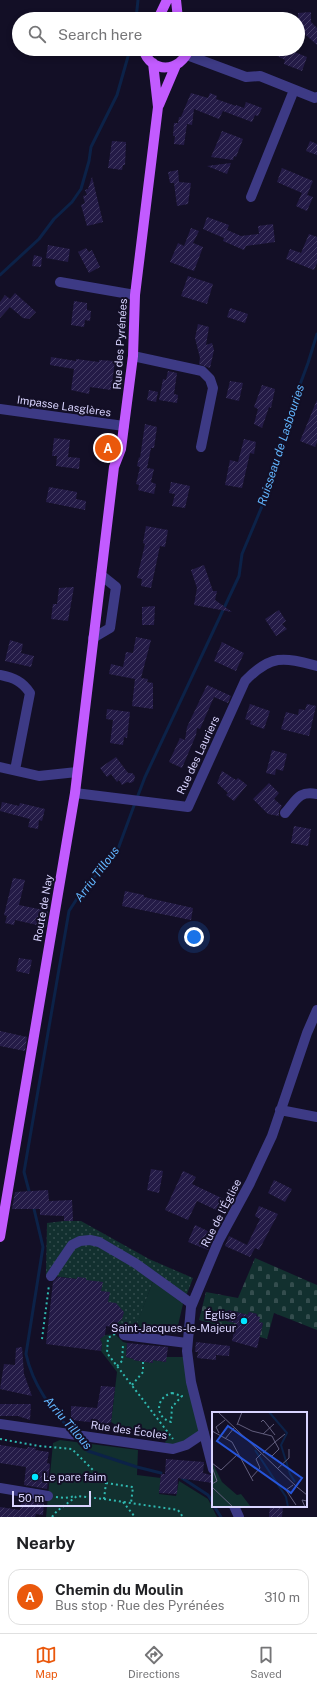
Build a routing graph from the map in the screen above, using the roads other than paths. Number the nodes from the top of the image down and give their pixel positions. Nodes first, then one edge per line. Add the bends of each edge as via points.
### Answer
1 (167, 0) edge
2 (176, 0) edge
3 (161, 12) edge
4 (177, 12) edge
5 (147, 56) edge
6 (184, 56) edge
7 (197, 56) edge
8 (153, 63) junction
9 (176, 65) junction
10 (294, 90) junction
11 (317, 98) edge
12 (158, 107) junction
13 (251, 197) dead end
14 (60, 282) dead end
15 (135, 295) junction
16 (133, 356) junction
17 (0, 409) edge
18 (124, 426) junction
19 (201, 447) dead end
20 (100, 578) junction
21 (93, 638) junction
22 (317, 666) edge
23 (0, 675) edge
24 (0, 766) edge
25 (15, 770) junction
26 (77, 772) junction
27 (75, 793) junction
28 (317, 794) edge
29 (285, 813) dead end
30 (317, 1010) edge
31 (280, 1110) junction
32 (317, 1117) edge
33 (0, 1237) edge
34 (51, 1276) road end
35 (192, 1304) junction
36 (124, 1335) road end
37 (187, 1342) junction
38 (0, 1424) edge
39 (204, 1434) junction
40 (212, 1465) edge
41 (5, 1488) edge
42 (48, 1496) road end
43 (234, 1507) edge
44 (239, 1517) edge

1 - 3 main road
2 - 4 main road
5 - 8 main road
6 - 9 main road
7 - 10 street via 246,77 260,76
8 - 9 main road via 164,68
8 - 12 main road, Rue des Pyrénées
9 - 12 main road, Rue des Pyrénées
10 - 11 street
10 - 13 street
12 - 15 main road, Rue des Pyrénées
14 - 15 street
15 - 16 main road, Rue des Pyrénées
16 - 18 main road, Rue des Pyrénées
16 - 19 street via 202,371 210,379 213,388
17 - 18 street, Impasse Lasglères
18 - 20 main road, Rue des Pyrénées via 121,449 114,468
20 - 21 main road, Route de Nay
20 - 21 street via 116,587 110,628
21 - 26 main road, Route de Nay
22 - 27 street, Rue des Lauriers via 289,659 272,661 257,669 245,681 188,807
23 - 25 street via 15,678 25,685 30,693
24 - 25 street
25 - 26 street via 40,776
26 - 27 main road, Route de Nay
27 - 33 main road, Route de Nay
28 - 29 street via 303,793
30 - 31 street, Rue de l'Église
31 - 32 street
31 - 35 street, Rue de l'Église via 272,1136 219,1240
34 - 35 street via 72,1245 90,1240 99,1242 135,1263
35 - 37 street, Rue de l'Église
36 - 37 street
37 - 39 street, Rue de l'Église via 191,1382
38 - 39 street, Rue des Écoles via 173,1449 180,1448
39 - 40 street, Rue de l'Église
41 - 42 street
43 - 44 street

